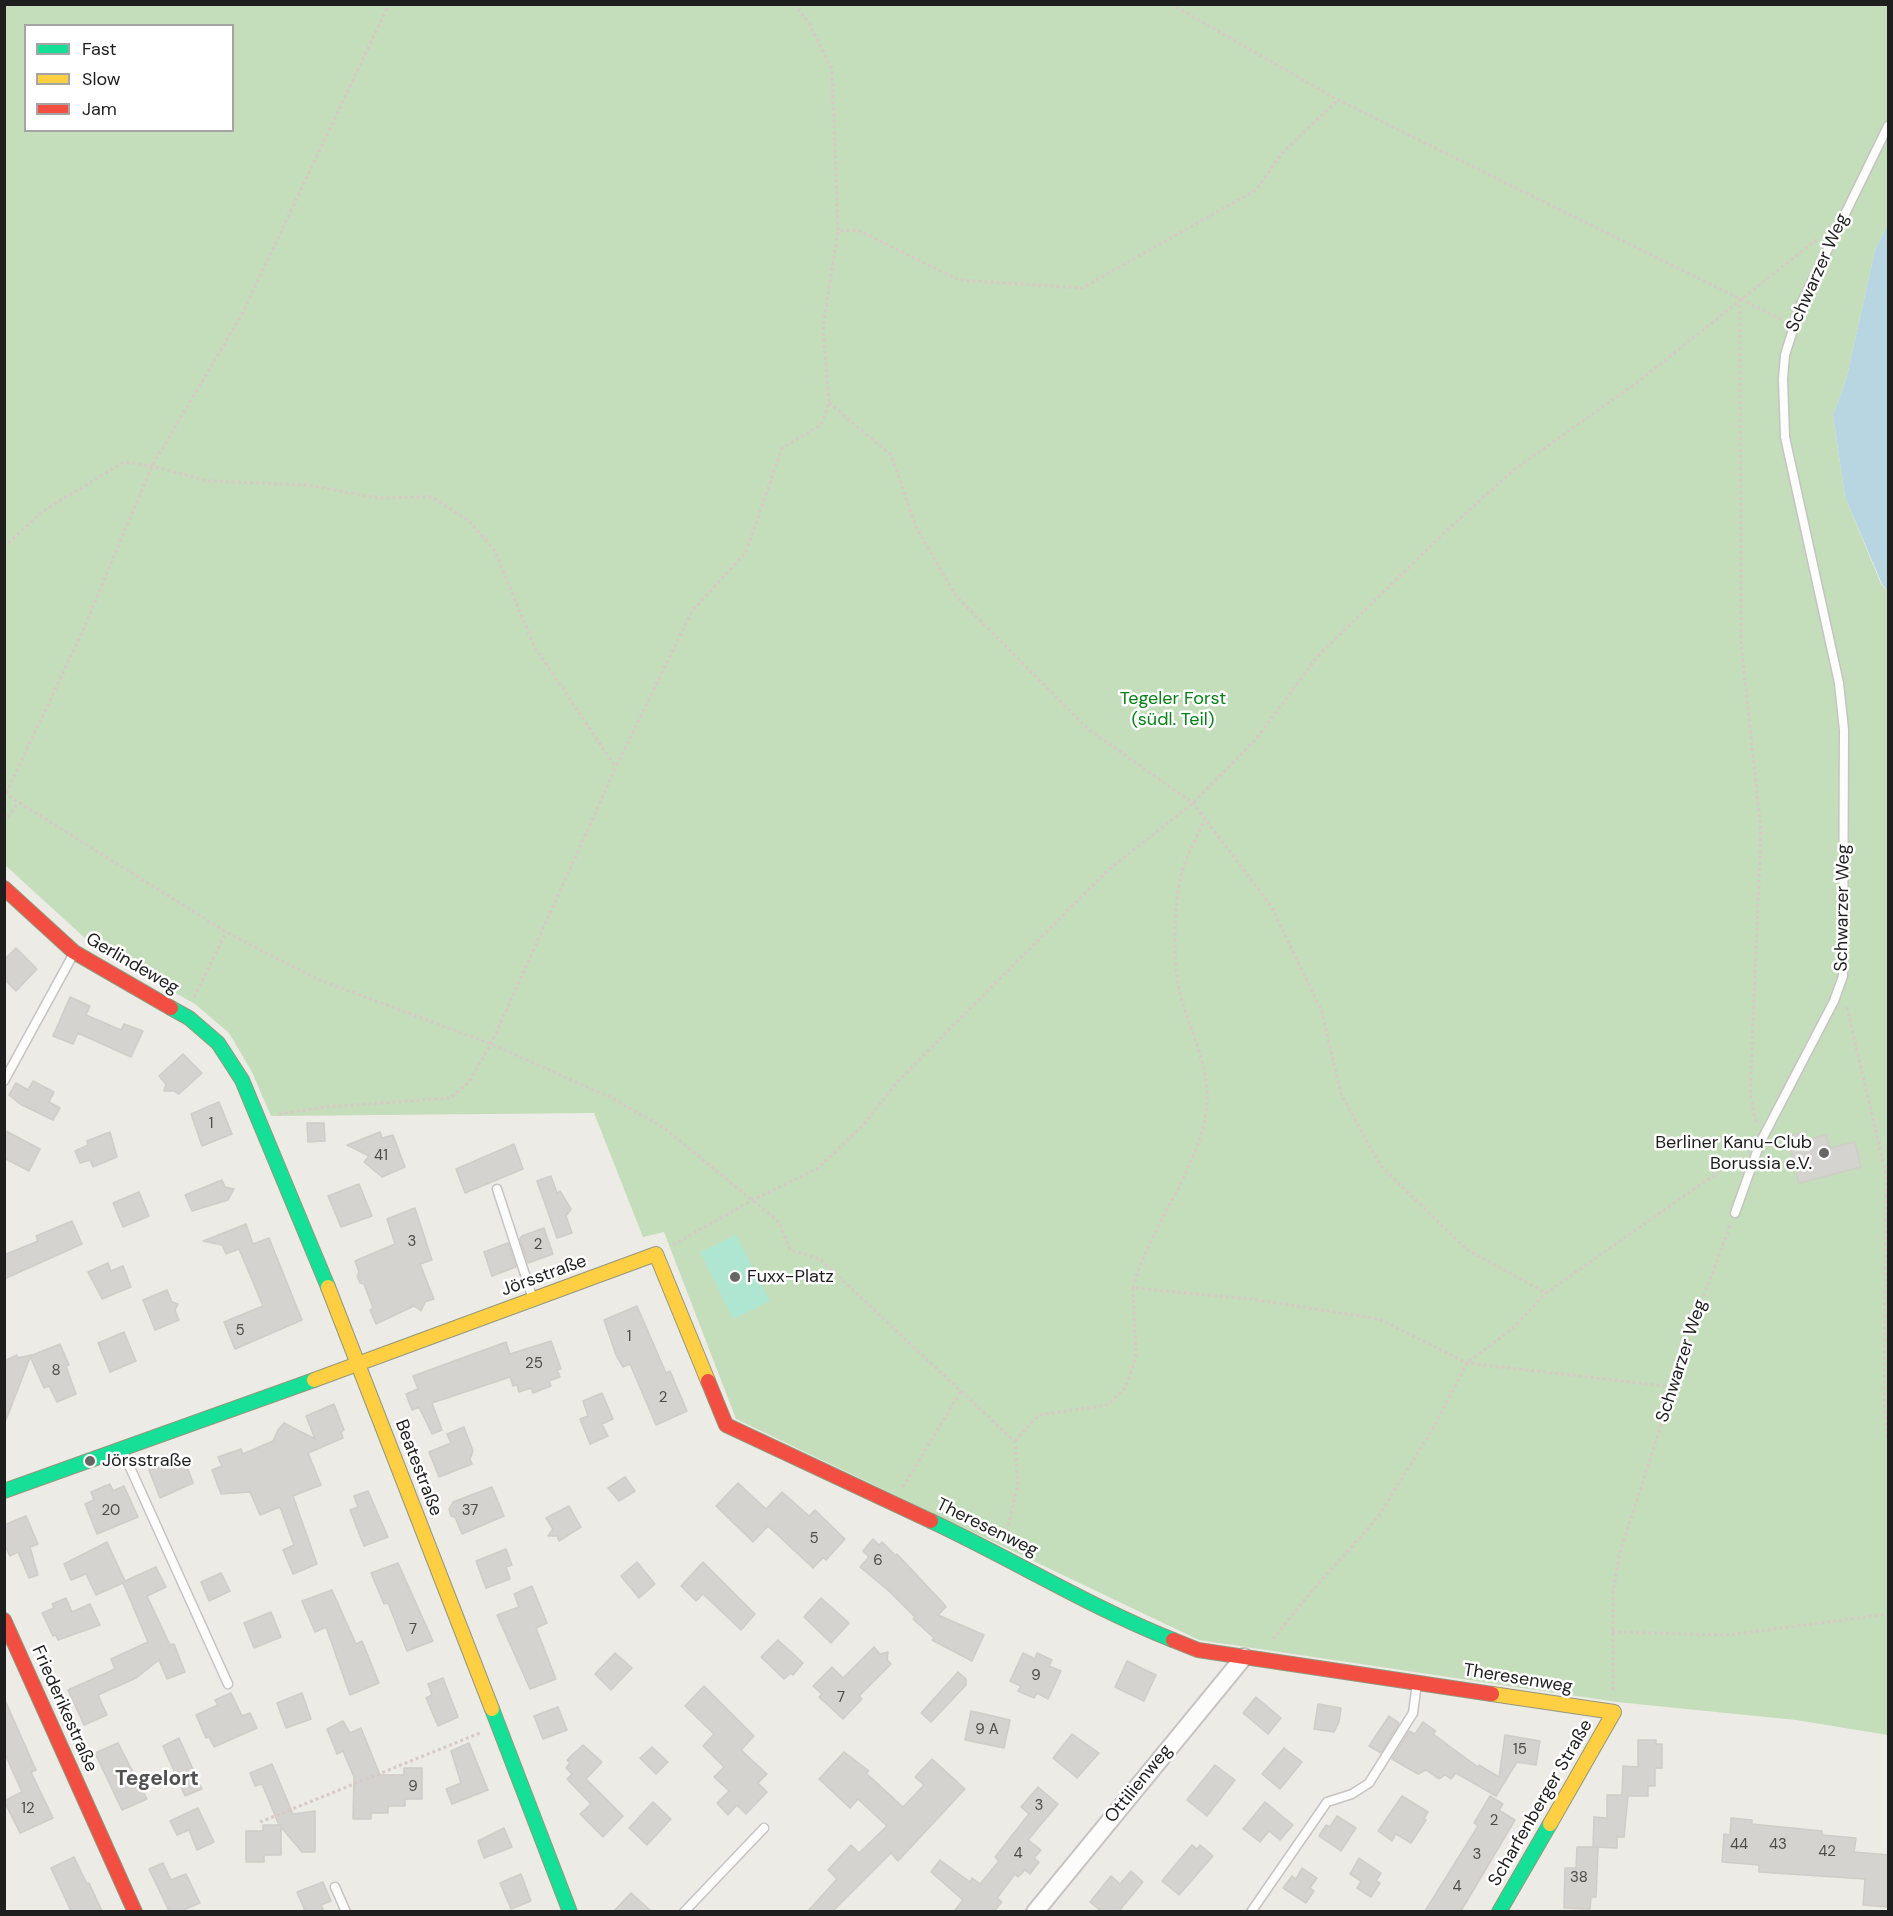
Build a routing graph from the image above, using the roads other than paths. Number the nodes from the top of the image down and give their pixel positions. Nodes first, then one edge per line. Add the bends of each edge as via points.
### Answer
1 (1888, 126) edge
2 (4, 888) edge
3 (74, 952) junction
4 (218, 1043) joint
5 (4, 1081) edge
6 (497, 1189) dead end
7 (1735, 1213) road end
8 (656, 1254) joint
9 (534, 1299) junction
10 (359, 1364) junction
11 (121, 1449) junction
12 (4, 1491) edge
13 (4, 1620) edge
14 (1244, 1657) junction
15 (1417, 1682) junction
16 (228, 1684) dead end
17 (1614, 1712) joint
18 (764, 1828) dead end
19 (336, 1887) dead end
20 (135, 1911) edge
21 (346, 1911) edge
22 (570, 1911) edge
23 (684, 1911) edge
24 (1035, 1911) edge
25 (1251, 1911) edge
26 (1499, 1911) edge

1 - 7 lane, Schwarzer Weg via 1839,223 1794,326 1784,371 1785,438 1839,683 1844,730 1842,976 1834,1001 1760,1143
2 - 3 street, Gerlindeweg
3 - 4 street, Gerlindeweg via 189,1018
3 - 5 lane
4 - 10 street, Beatestraße via 260,1117
6 - 9 lane
8 - 9 street, Jörsstraße
8 - 14 street, Theresenweg via 726,1425 1001,1554 1140,1627 1198,1650
9 - 10 street, Jörsstraße
10 - 11 street, Jörsstraße
10 - 22 street, Beatestraße
11 - 12 street, Jörsstraße
11 - 16 lane
13 - 20 street, Friederikestraße
14 - 15 street, Theresenweg
14 - 24 street, Ottilienweg
15 - 17 street, Theresenweg
15 - 25 lane via 1413,1713 1369,1783 1352,1794 1327,1802
17 - 26 street, Scharfenberger Straße
18 - 23 lane
19 - 21 lane

